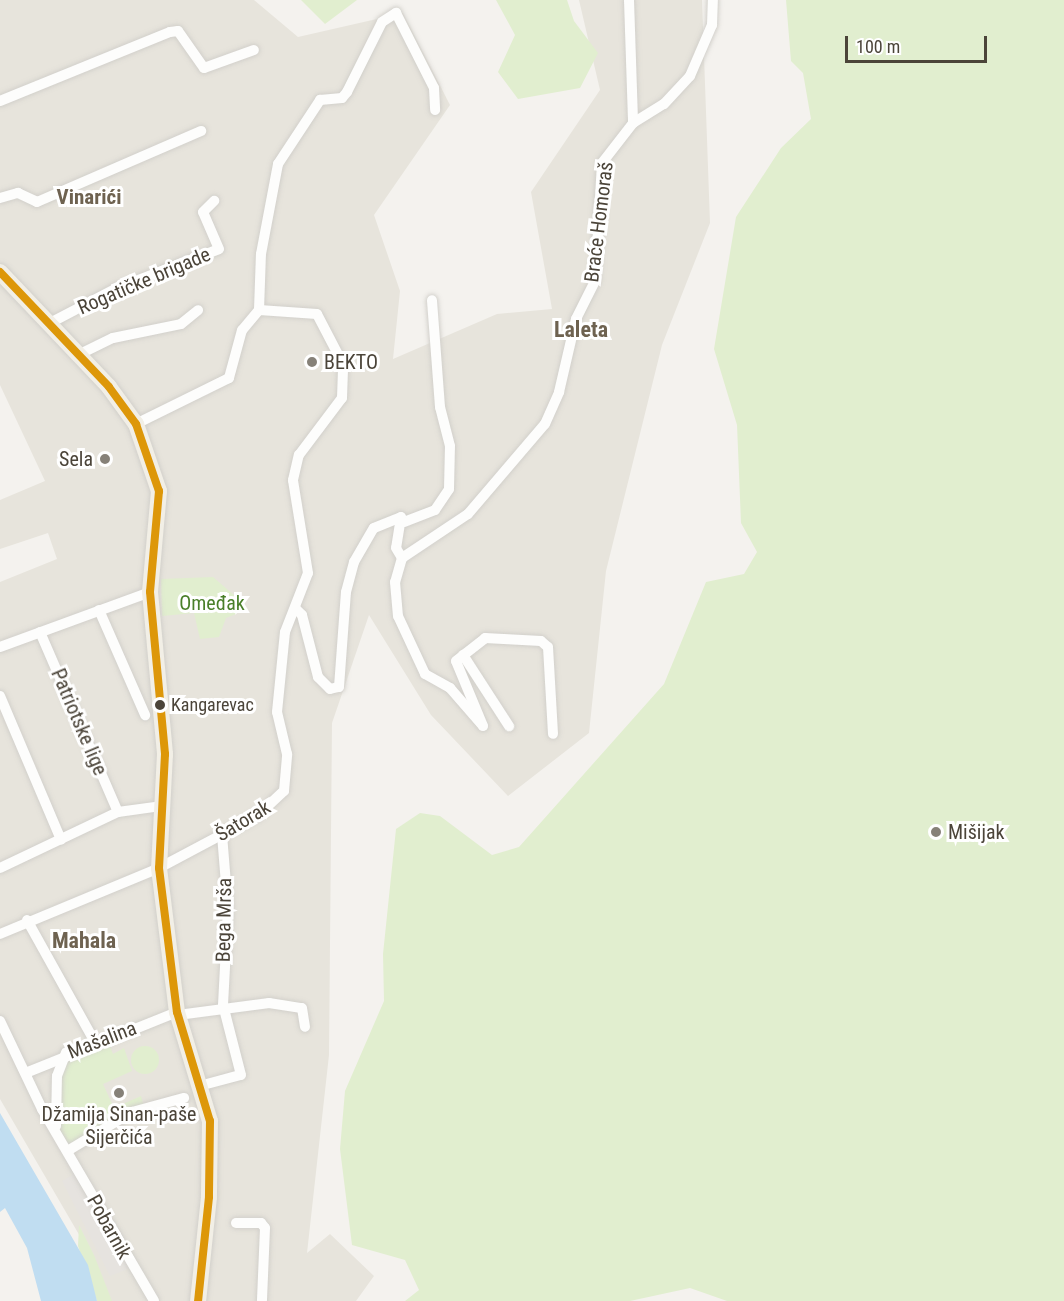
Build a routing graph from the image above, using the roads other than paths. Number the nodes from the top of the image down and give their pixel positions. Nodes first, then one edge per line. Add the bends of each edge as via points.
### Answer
1 (629, 0) edge
2 (713, 0) edge
3 (254, 50) dead end
4 (0, 101) edge
5 (435, 110) dead end
6 (633, 123) junction
7 (201, 131) dead end
8 (0, 198) edge
9 (214, 201) dead end
10 (0, 272) edge
11 (432, 300) dead end
12 (198, 310) dead end
13 (259, 310) junction
14 (51, 323) junction
15 (82, 352) junction
16 (136, 424) junction
17 (404, 522) junction
18 (402, 558) junction
19 (150, 592) junction
20 (295, 608) junction
21 (99, 610) junction
22 (40, 632) junction
23 (0, 647) edge
24 (463, 655) junction
25 (0, 696) edge
26 (144, 715) dead end
27 (509, 726) dead end
28 (553, 734) dead end
29 (161, 806) junction
30 (118, 812) junction
31 (222, 835) junction
32 (61, 840) junction
33 (159, 867) junction
34 (0, 868) edge
35 (27, 920) junction
36 (0, 934) edge
37 (223, 1005) junction
38 (178, 1014) junction
39 (0, 1021) edge
40 (305, 1027) dead end
41 (95, 1042) junction
42 (66, 1053) junction
43 (28, 1072) junction
44 (203, 1085) junction
45 (184, 1098) dead end
46 (56, 1129) junction
47 (69, 1150) junction
48 (236, 1223) dead end
49 (153, 1301) edge
50 (198, 1301) edge
51 (262, 1301) edge

1 - 6 street
2 - 6 street, Braće Homoraš via 712,26 690,76 664,104
3 - 4 street via 204,68 178,31 170,32
5 - 13 street via 434,88 396,13 382,22 347,92 342,98 320,100 278,164 261,254
6 - 18 street, Braće Homoraš via 602,163 595,281 576,319 559,392 545,424 468,514
7 - 8 street via 37,202 18,194
9 - 14 street, Rogatičke brigade via 203,212 219,249 115,289
10 - 14 main road
11 - 17 street via 440,407 450,446 449,489 435,510
12 - 15 street via 181,324 112,338
13 - 16 street via 242,330 229,378
13 - 20 street, Šatorak via 317,314 346,381 339,405 298,455 293,480 308,573
14 - 15 main road
15 - 16 main road
16 - 19 main road via 159,491
17 - 18 street via 396,540
17 - 20 street via 394,516 374,528 354,562 341,616 344,679 339,687 330,690 318,677 302,615
18 - 24 street via 394,597 417,663 425,674 450,688 483,726 455,666
19 - 21 street
19 - 29 main road via 165,754
20 - 31 street, Šatorak via 285,632 277,712 286,754 284,791 257,816
21 - 22 street
21 - 26 street
22 - 23 street
22 - 30 street, Patriotske lige
24 - 27 street
24 - 28 street via 477,642 494,637 545,643
25 - 32 street
29 - 30 street
29 - 33 main road
30 - 32 street
31 - 33 street, Šatorak
31 - 37 street, Bega Mrša via 228,909
32 - 34 street
33 - 35 street, Šatorak
33 - 38 main road
35 - 36 street, Šatorak
35 - 41 street
37 - 38 street, Mašalina
37 - 40 street, Mašalina via 302,1008
37 - 44 street, Bega Mrša via 241,1075
38 - 41 street, Mašalina
38 - 44 main road
39 - 43 street, Pobarnik
41 - 42 street, Mašalina
42 - 43 street, Mašalina
42 - 46 street via 55,1093
43 - 46 street, Pobarnik
44 - 50 main road via 210,1169
45 - 47 street via 132,1112
46 - 47 street, Pobarnik
47 - 49 street, Pobarnik via 123,1255
48 - 51 street via 261,1223 265,1228

